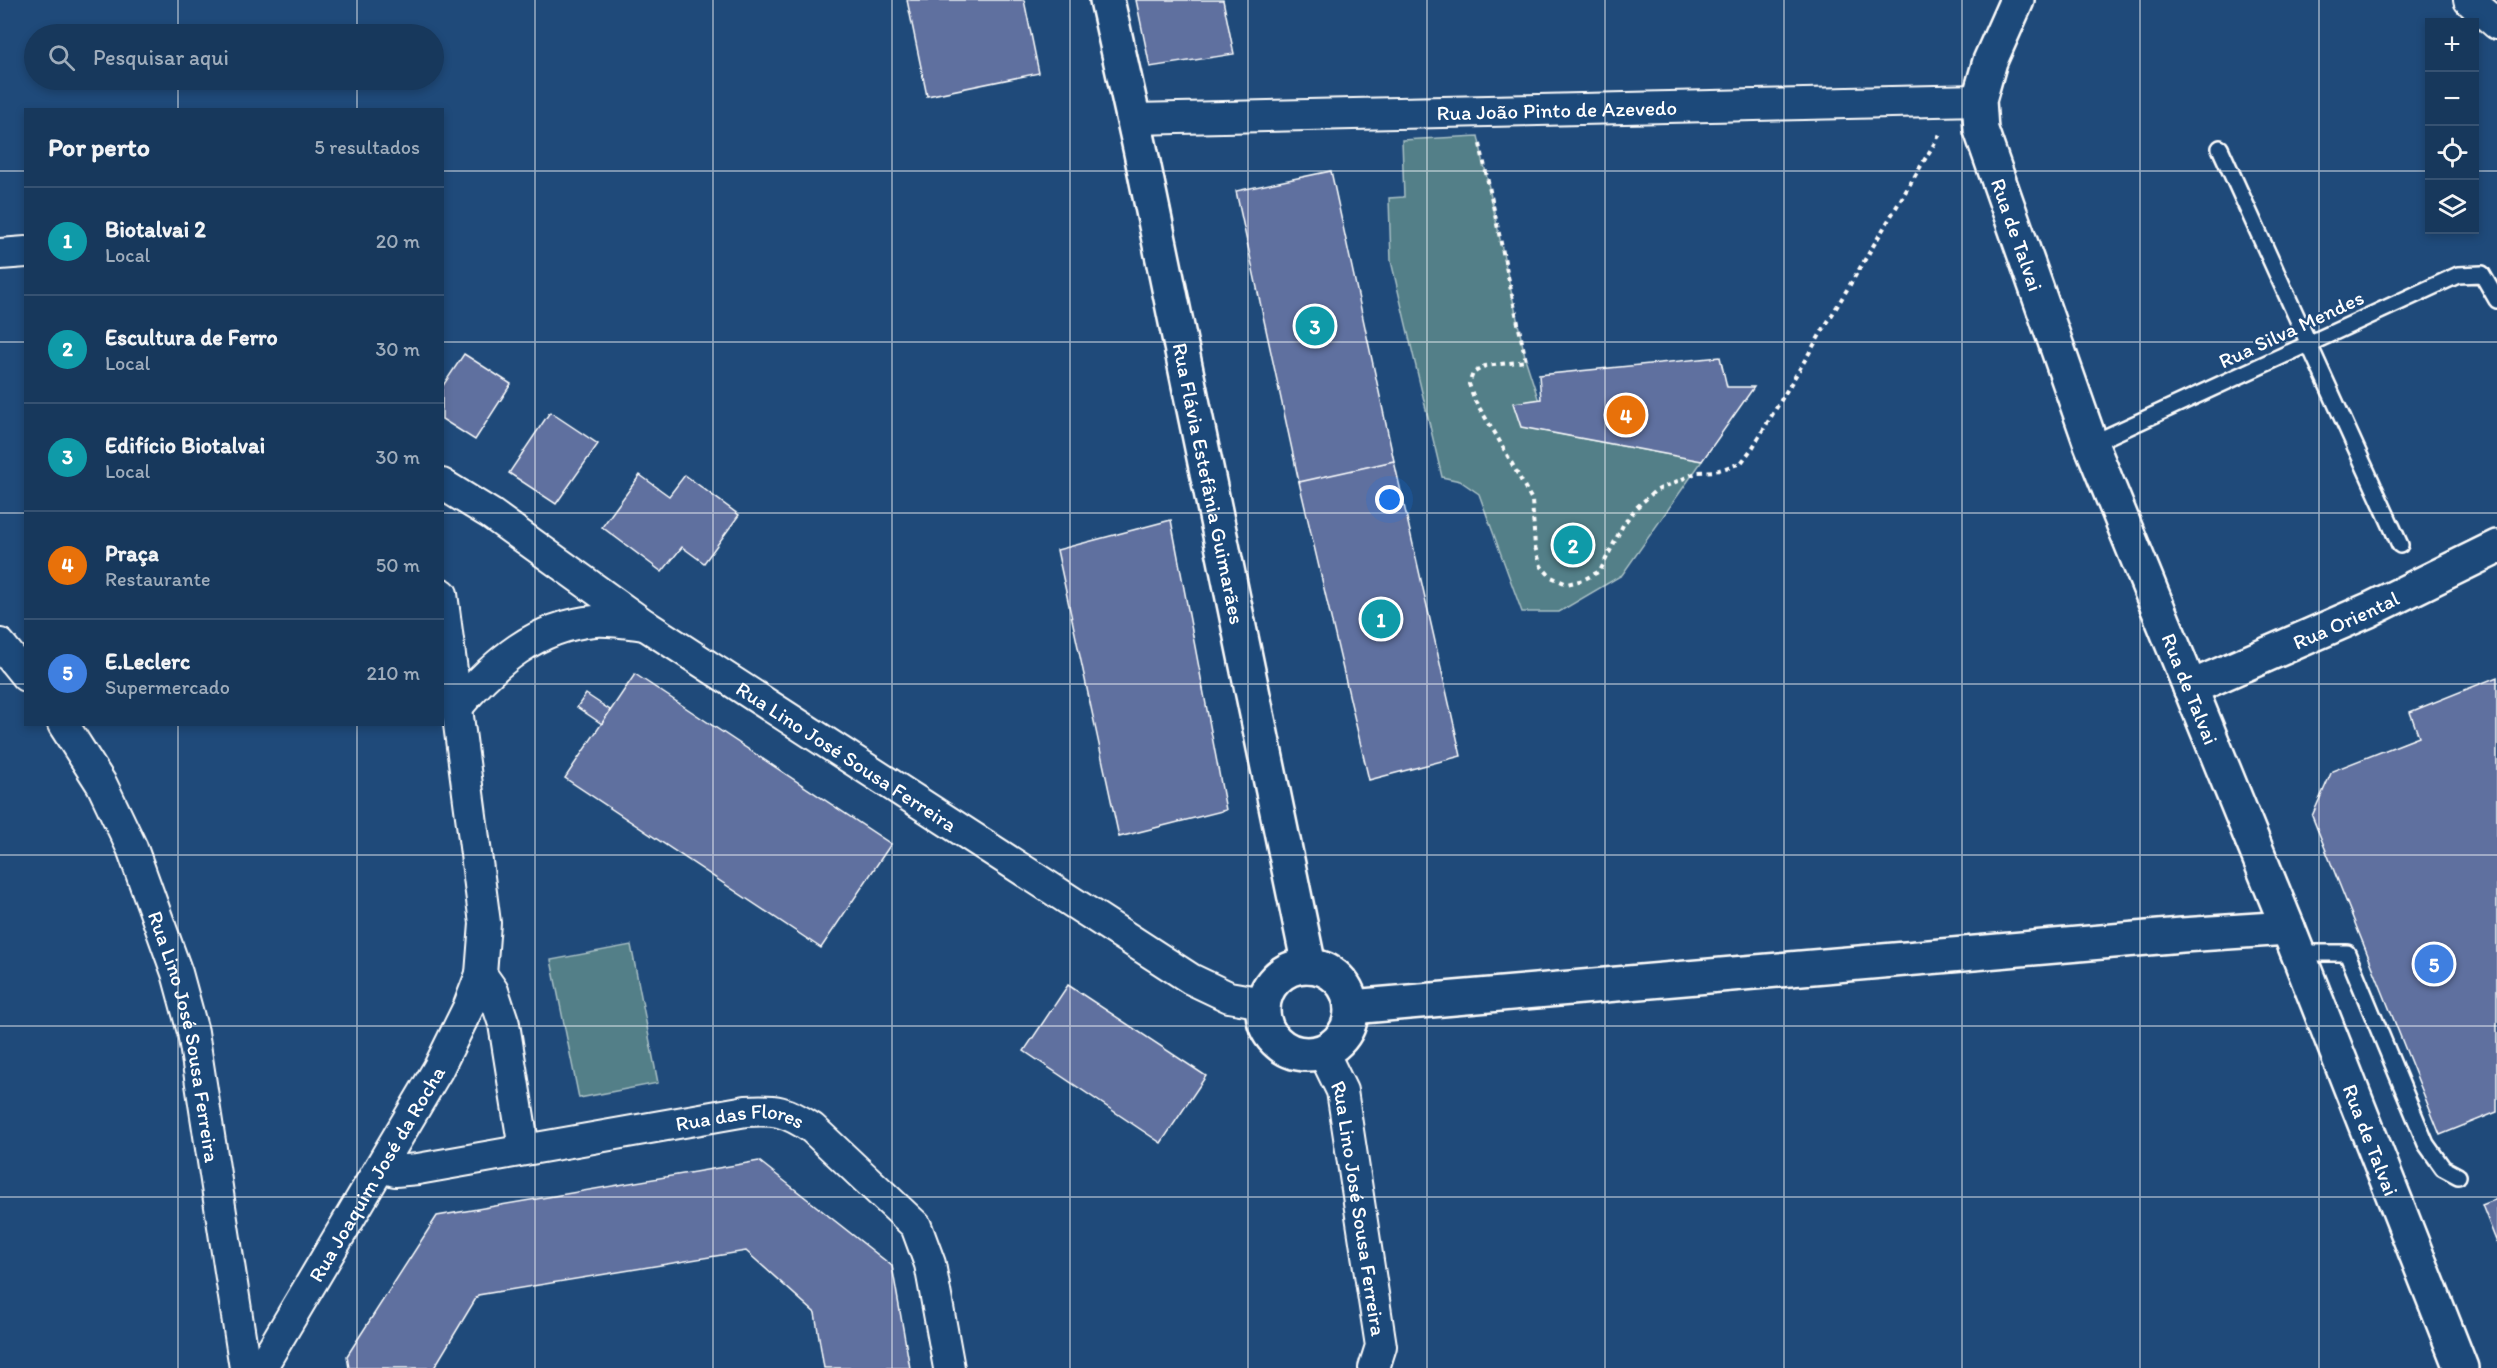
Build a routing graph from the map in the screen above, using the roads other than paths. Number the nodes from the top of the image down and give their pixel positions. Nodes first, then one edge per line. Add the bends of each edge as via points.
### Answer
1 (1107, 0) edge
2 (2017, 0) edge
3 (2469, 0) edge
4 (2497, 24) edge
5 (1970, 100) junction
6 (1134, 119) junction
7 (2220, 148) dead end
8 (24, 252) edge
9 (0, 254) edge
10 (2497, 300) edge
11 (2309, 345) junction
12 (2091, 444) junction
13 (444, 485) edge
14 (2400, 545) dead end
15 (2497, 547) edge
16 (444, 608) edge
17 (645, 625) junction
18 (0, 644) edge
19 (24, 674) edge
20 (2190, 688) junction
21 (458, 706) junction
22 (64, 726) edge
23 (2292, 940) junction
24 (1309, 966) junction
25 (480, 974) junction
26 (1263, 1003) junction
27 (1352, 1007) junction
28 (1323, 1052) junction
29 (524, 1149) junction
30 (382, 1167) junction
31 (2458, 1176) dead end
32 (245, 1368) edge
33 (261, 1368) edge
34 (949, 1368) edge
35 (1374, 1368) edge
36 (2461, 1368) edge

1 - 6 street, Rua Flávia Estefânia Guimarães
2 - 5 street, Rua de Talvai
3 - 4 street
5 - 6 street, Rua João Pinto de Azevedo
5 - 12 street, Rua de Talvai
6 - 24 street, Rua Flávia Estefânia Guimarães
7 - 11 lane
8 - 9 street
10 - 11 lane, Rua Silva Mendes via 2482,274 2458,275
11 - 12 lane, Rua Silva Mendes
11 - 14 lane
12 - 20 street, Rua de Talvai
13 - 17 street, Rua Lino José Sousa Ferreira via 491,514
15 - 20 street, Rua Oriental via 2369,610
16 - 21 street, Rua Joaquim José da Rocha
17 - 21 street via 596,621 564,626 531,640 504,658
17 - 26 street, Rua Lino José Sousa Ferreira via 1191,979 1229,997
18 - 19 street
20 - 23 street, Rua de Talvai
21 - 25 street, Rua Joaquim José da Rocha via 485,923
22 - 32 street, Rua Lino José Sousa Ferreira via 102,785 132,848 177,973 193,1032
23 - 27 street via 2182,935
23 - 31 lane via 2347,953 2426,1144 2443,1168
23 - 36 street, Rua de Talvai
24 - 26 street via 1284,972 1267,990
24 - 27 street via 1333,974 1349,994
25 - 29 street via 494,991 504,1024
25 - 30 street, Rua Joaquim José da Rocha via 438,1070
26 - 28 street via 1266,1029 1284,1049 1297,1054
27 - 28 street via 1345,1034
28 - 35 street, Rua Lino José Sousa Ferreira via 1342,1091 1381,1346
29 - 30 street, Rua das Flores via 418,1169 395,1171
29 - 34 street, Rua das Flores via 746,1111 771,1109 793,1116 812,1128 916,1226 926,1246
30 - 33 street, Rua Joaquim José da Rocha

